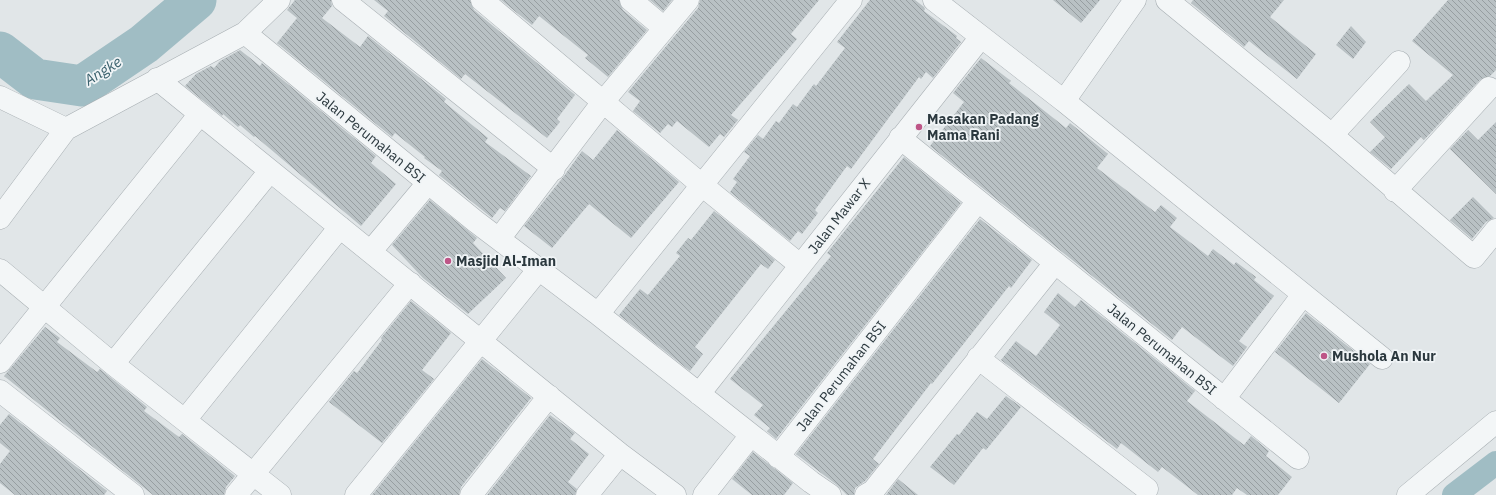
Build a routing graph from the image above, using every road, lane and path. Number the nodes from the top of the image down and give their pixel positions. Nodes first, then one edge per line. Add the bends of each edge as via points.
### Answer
1 (279, 0) edge
2 (343, 0) edge
3 (482, 0) edge
4 (631, 0) edge
5 (688, 0) edge
6 (851, 0) edge
7 (934, 0) edge
8 (1135, 0) edge
9 (1167, 0) edge
10 (664, 28) junction
11 (245, 33) junction
12 (981, 37) junction
13 (1399, 62) dead end
14 (157, 79) junction
15 (1490, 88) dead end
16 (0, 97) edge
17 (1064, 101) junction
18 (603, 102) junction
19 (200, 114) junction
20 (66, 129) junction
21 (1332, 135) junction
22 (900, 138) junction
23 (554, 169) junction
24 (270, 171) junction
25 (428, 183) junction
26 (702, 186) junction
27 (1395, 191) junction
28 (978, 200) junction
29 (0, 218) edge
30 (340, 227) junction
31 (1496, 230) edge
32 (499, 238) junction
33 (372, 251) junction
34 (1055, 263) junction
35 (800, 265) junction
36 (539, 269) junction
37 (0, 270) edge
38 (410, 283) junction
39 (1302, 296) junction
40 (44, 305) junction
41 (598, 314) junction
42 (480, 340) junction
43 (978, 358) junction
44 (1382, 358) dead end
45 (0, 362) edge
46 (113, 364) junction
47 (0, 391) edge
48 (698, 394) junction
49 (549, 396) junction
50 (1224, 399) junction
51 (185, 420) junction
52 (1496, 422) edge
53 (751, 436) junction
54 (620, 454) junction
55 (778, 457) junction
56 (1298, 458) dead end
57 (253, 473) junction
58 (1147, 488) dead end
59 (133, 495) edge
60 (236, 495) edge
61 (280, 495) edge
62 (356, 495) edge
63 (470, 495) edge
64 (587, 495) edge
65 (675, 495) edge
66 (704, 495) edge
67 (830, 495) edge
68 (866, 495) edge
69 (1408, 495) edge

1 - 11 street
2 - 23 street
3 - 18 street
4 - 10 street
5 - 10 street
6 - 26 street
7 - 12 street
8 - 17 street
9 - 21 street
10 - 18 street
11 - 14 street
11 - 25 street, Jalan Perumahan BSI
12 - 17 street
12 - 22 street, Jalan Mawar X
13 - 21 street
14 - 19 street
14 - 20 street
15 - 27 street
16 - 20 street
17 - 39 street
18 - 23 street
18 - 26 street
19 - 24 street
19 - 40 street
20 - 29 street
21 - 27 street
22 - 28 street, Jalan Perumahan BSI
22 - 35 street, Jalan Mawar X
23 - 32 street
24 - 30 street
24 - 46 street
25 - 32 street, Jalan Perumahan BSI
25 - 33 street
26 - 35 street
26 - 41 street
27 - 31 street via 1474,257
28 - 34 street, Jalan Perumahan BSI
28 - 55 street, Jalan Perumahan BSI
30 - 33 street
30 - 51 street
32 - 36 street, Jalan Perumahan BSI
33 - 38 street
34 - 43 street
34 - 50 street, Jalan Perumahan BSI
35 - 48 street, Jalan Mawar X
36 - 41 street, Jalan Perumahan BSI
36 - 42 street
37 - 40 street
38 - 42 street
38 - 57 street
39 - 44 street
39 - 50 street, Jalan Perumahan BSI
40 - 45 street
40 - 46 street
41 - 48 street, Jalan Perumahan BSI
42 - 49 street
42 - 62 street
43 - 58 street
43 - 68 street via 873,491
46 - 51 street
47 - 59 street
48 - 53 street, Jalan Perumahan BSI
49 - 54 street
49 - 63 street
50 - 56 street
51 - 57 street
52 - 69 street
53 - 55 street, Jalan Perumahan BSI
53 - 66 street
54 - 64 street
54 - 65 street
55 - 67 street, Jalan Perumahan BSI
57 - 60 street
57 - 61 street

